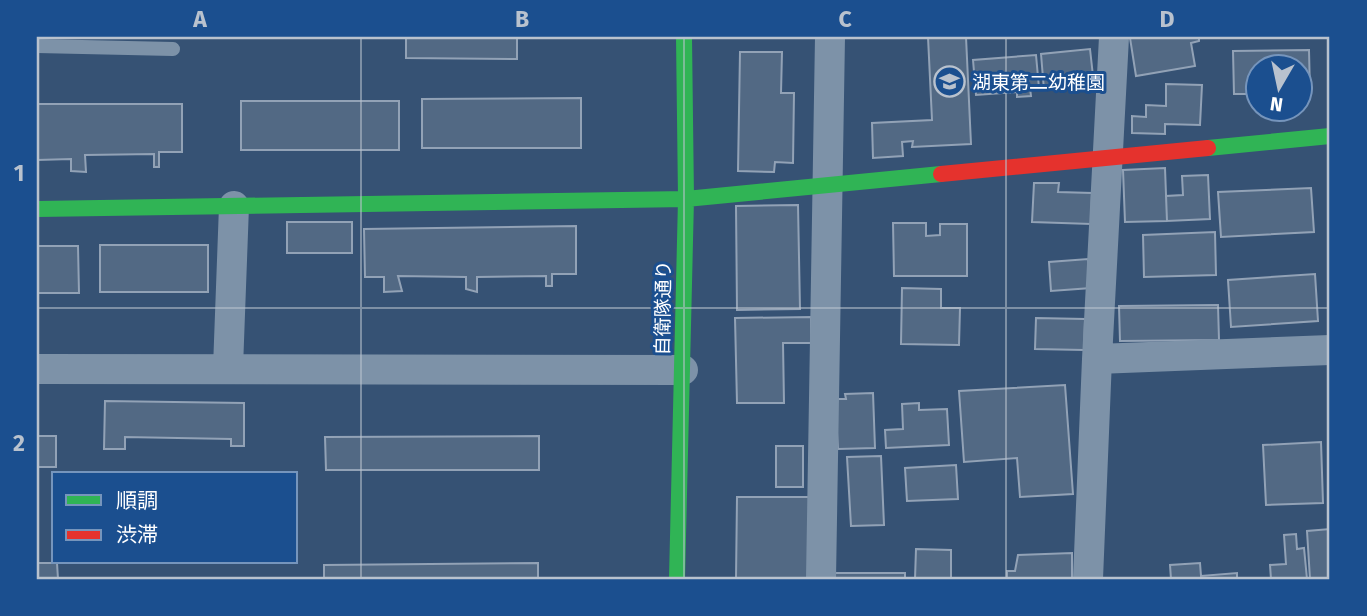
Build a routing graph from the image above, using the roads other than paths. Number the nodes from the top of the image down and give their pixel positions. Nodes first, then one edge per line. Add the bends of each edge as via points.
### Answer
1 (684, 37) edge
2 (830, 37) edge
3 (1114, 37) edge
4 (37, 46) edge
5 (173, 49) dead end
6 (1330, 136) edge
7 (1108, 158) junction
8 (827, 185) junction
9 (686, 199) junction
10 (234, 206) junction
11 (37, 209) edge
12 (1330, 350) edge
13 (1097, 359) junction
14 (228, 368) junction
15 (37, 369) edge
16 (683, 370) junction
17 (677, 579) edge
18 (821, 579) edge
19 (1088, 579) edge

1 - 9 street, 自衛隊通り
2 - 8 street
3 - 7 street
4 - 5 lane
6 - 7 street
7 - 8 street
7 - 13 street
8 - 9 street
8 - 18 street
9 - 10 street
9 - 16 street, 自衛隊通り
10 - 11 street
10 - 14 street
12 - 13 street
13 - 19 street
14 - 15 street
14 - 16 street
16 - 17 street, 自衛隊通り

